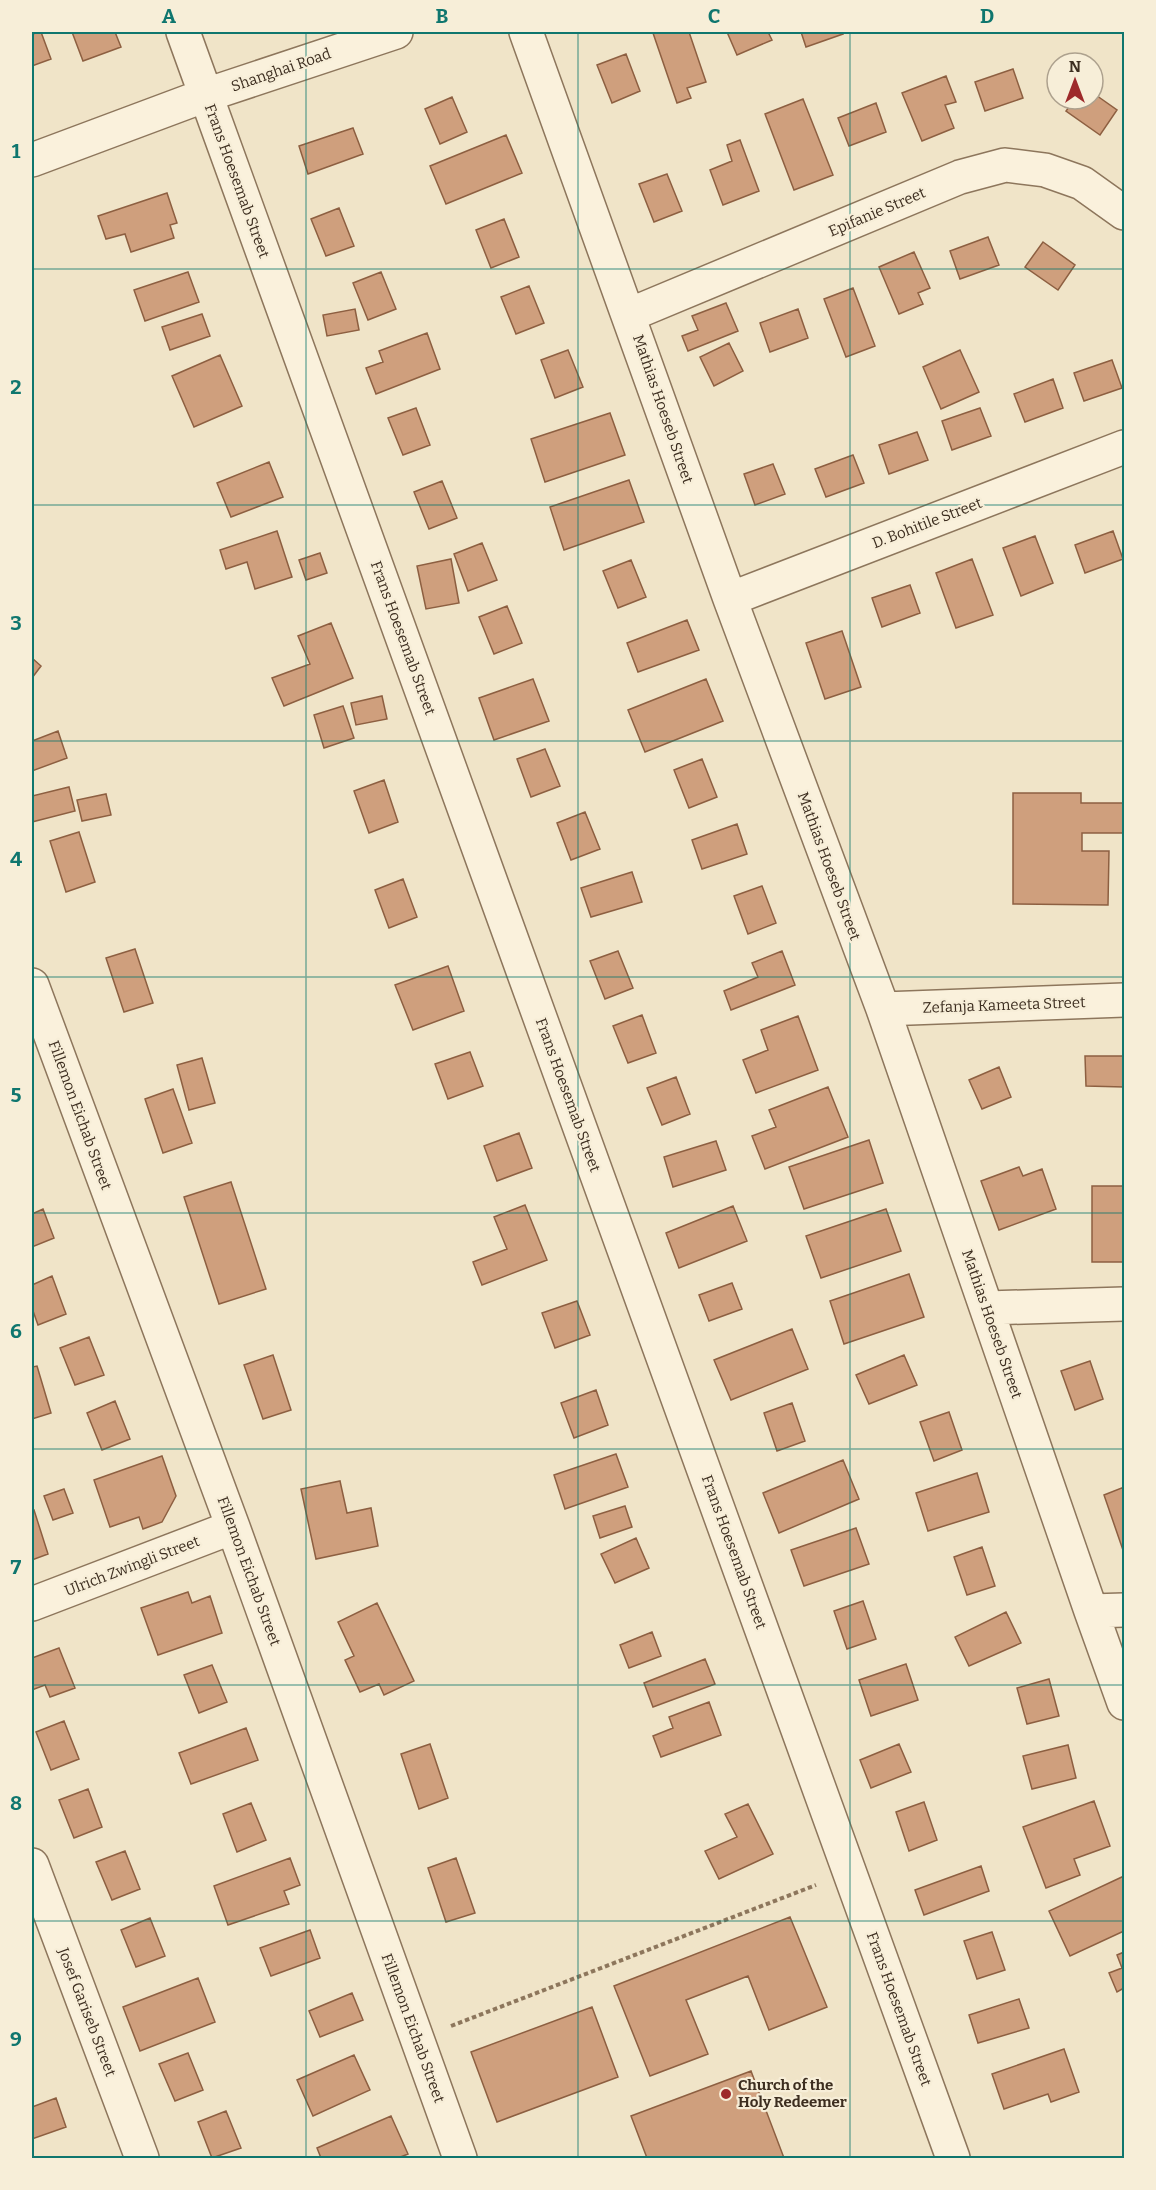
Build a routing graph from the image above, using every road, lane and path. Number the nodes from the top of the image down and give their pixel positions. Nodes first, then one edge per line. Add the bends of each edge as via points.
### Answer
1 (183, 32) edge
2 (396, 32) edge
3 (526, 32) edge
4 (206, 95) junction
5 (32, 159) edge
6 (1125, 213) edge
7 (629, 315) junction
8 (1125, 447) edge
9 (730, 599) junction
10 (32, 985) edge
11 (1125, 1000) edge
12 (883, 1009) junction
13 (1125, 1304) edge
14 (987, 1308) junction
15 (233, 1527) junction
16 (32, 1604) edge
17 (1125, 1610) edge
18 (1091, 1611) junction
19 (1125, 1703) edge
20 (32, 1864) edge
21 (850, 1872) junction
22 (416, 2039) junction
23 (142, 2158) edge
24 (460, 2158) edge
25 (953, 2158) edge

1 - 4 street, Frans Hoesemab Street
2 - 4 street, Shanghai Road
3 - 7 street, Mathias Hoeseb Street
4 - 5 street, Shanghai Road
4 - 21 street, Frans Hoesemab Street
6 - 7 street, Epifanie Street via 1082,183 1045,170 1005,165 960,177
7 - 9 street, Mathias Hoeseb Street
8 - 9 street, D. Bohitile Street
9 - 12 street, Mathias Hoeseb Street
10 - 15 street, Fillemon Eichab Street
11 - 12 street, Zefanja Kameeta Street
12 - 14 street, Mathias Hoeseb Street
13 - 14 street
14 - 18 street, Mathias Hoeseb Street
15 - 16 street, Ulrich Zwingli Street
15 - 22 street, Fillemon Eichab Street
17 - 18 street
18 - 19 street, Mathias Hoeseb Street
20 - 23 street, Josef Gariseb Street
21 - 22 path
21 - 25 street, Frans Hoesemab Street
22 - 24 street, Fillemon Eichab Street

